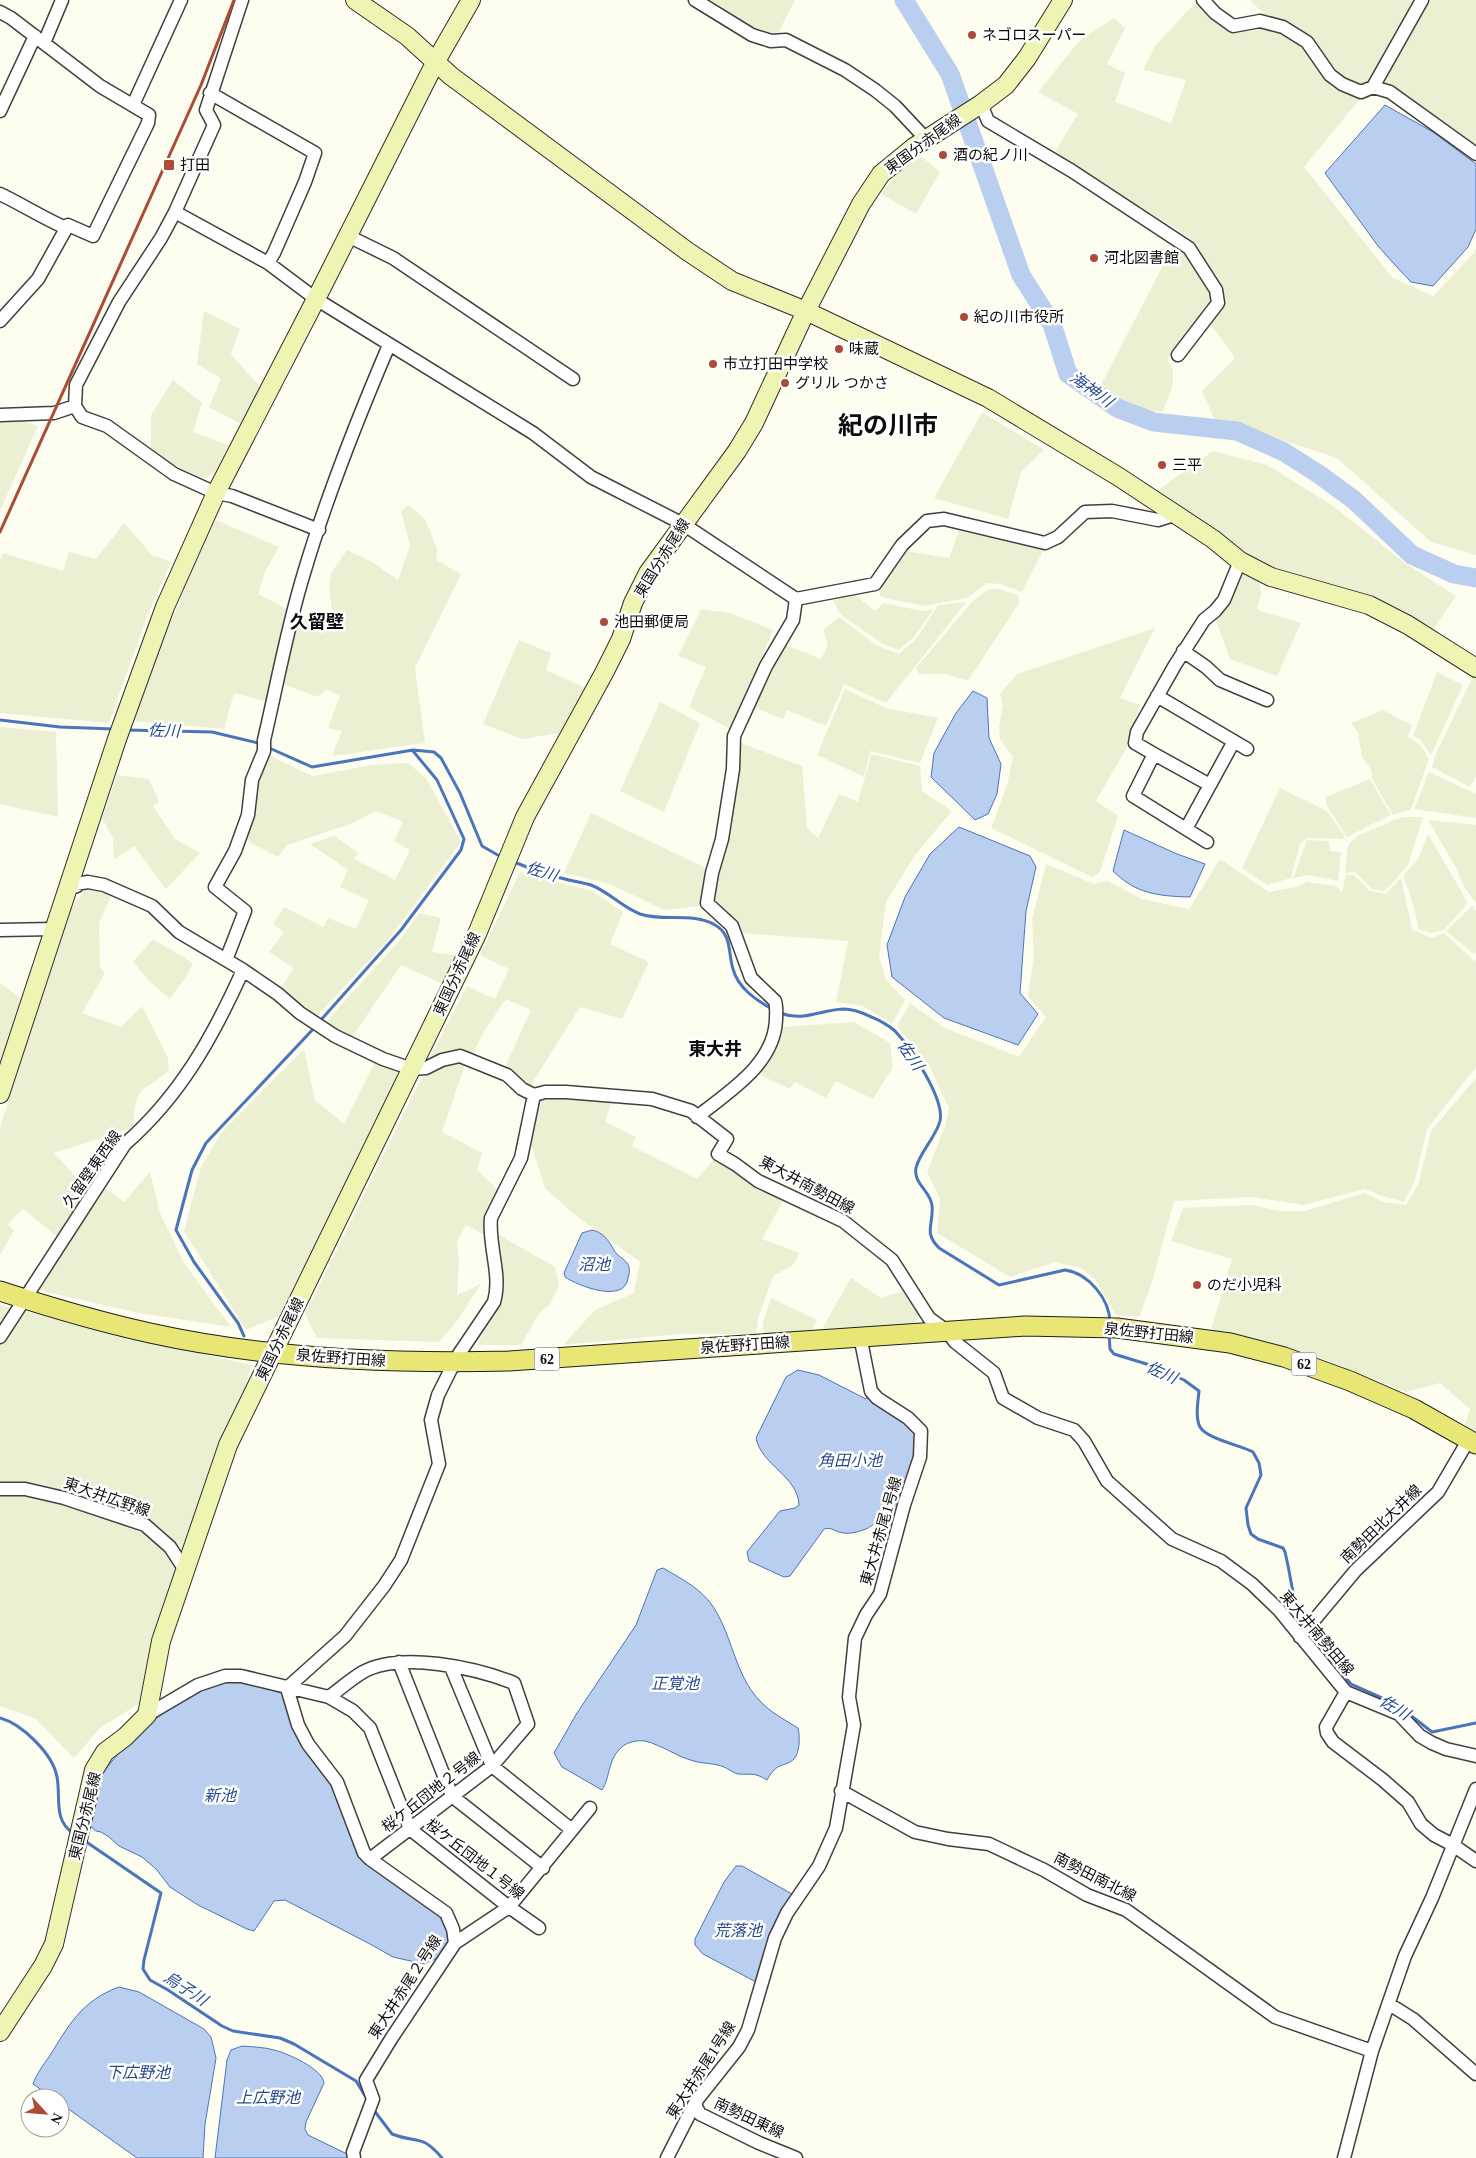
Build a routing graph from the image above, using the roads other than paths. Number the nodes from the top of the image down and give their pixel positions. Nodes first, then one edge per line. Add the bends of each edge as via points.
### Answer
1 (62, 0) edge
2 (181, 0) edge
3 (242, 0) edge
4 (355, 0) edge
5 (471, 0) edge
6 (694, 0) edge
7 (1063, 0) edge
8 (1203, 0) edge
9 (1422, 0) edge
10 (0, 12) edge
11 (39, 40) junction
12 (436, 61) junction
13 (1373, 87) junction
14 (210, 93) junction
15 (981, 104) junction
16 (133, 105) junction
17 (0, 111) edge
18 (926, 139) junction
19 (1476, 154) edge
20 (0, 194) edge
21 (175, 212) junction
22 (66, 228) junction
23 (348, 236) junction
24 (268, 263) junction
25 (316, 299) junction
26 (806, 311) junction
27 (0, 321) edge
28 (389, 345) junction
29 (1178, 355) dead end
30 (572, 379) dead end
31 (75, 406) junction
32 (0, 414) edge
33 (216, 493) junction
34 (1177, 514) junction
35 (683, 524) junction
36 (318, 530) junction
37 (1240, 561) junction
38 (796, 599) junction
39 (1184, 651) junction
40 (1476, 668) edge
41 (1157, 696) junction
42 (1267, 700) dead end
43 (1234, 741) junction
44 (1247, 749) dead end
45 (1154, 754) junction
46 (1210, 785) junction
47 (1186, 829) junction
48 (1207, 842) dead end
49 (67, 889) junction
50 (54, 929) junction
51 (0, 930) edge
52 (226, 960) junction
53 (243, 970) junction
54 (412, 1069) junction
55 (0, 1094) edge
56 (534, 1095) junction
57 (697, 1117) junction
58 (0, 1291) edge
59 (25, 1299) junction
60 (947, 1332) junction
61 (860, 1336) junction
62 (0, 1337) edge
63 (274, 1353) junction
64 (453, 1363) junction
65 (1472, 1441) edge
66 (0, 1490) edge
67 (185, 1570) junction
68 (1304, 1632) junction
69 (398, 1662) junction
70 (451, 1667) junction
71 (287, 1688) junction
72 (1346, 1692) junction
73 (329, 1697) junction
74 (148, 1715) junction
75 (1476, 1756) edge
76 (492, 1766) junction
77 (1476, 1789) edge
78 (842, 1791) junction
79 (452, 1796) junction
80 (590, 1808) dead end
81 (410, 1829) junction
82 (572, 1830) junction
83 (1453, 1845) junction
84 (370, 1859) junction
85 (1476, 1861) edge
86 (543, 1868) junction
87 (509, 1907) junction
88 (539, 1928) dead end
89 (456, 1943) junction
90 (1389, 2004) junction
91 (0, 2032) edge
92 (1372, 2051) junction
93 (1476, 2074) edge
94 (696, 2102) junction
95 (354, 2158) edge
96 (667, 2158) edge
97 (796, 2158) edge
98 (1344, 2158) edge

1 - 11 street
2 - 16 street
3 - 14 street
4 - 12 street via 407,36
5 - 12 street
6 - 18 street via 752,35 771,42 786,40 845,70 894,106
7 - 15 street, 東国分赤尾線 via 1028,58 1006,85
8 - 13 street via 1233,26 1260,21 1283,27 1307,42 1330,75 1342,84 1361,92
9 - 13 street
10 - 11 street
11 - 16 street via 100,86
11 - 17 street
12 - 23 street
12 - 26 street via 451,76 710,267 732,281
13 - 19 street via 1390,92
14 - 21 street via 206,110 214,125
14 - 24 street via 314,153 305,182
15 - 18 street, 東国分赤尾線
15 - 29 street via 988,121 1072,171 1189,248 1216,290 1218,303
16 - 22 street via 149,115 148,123 93,236 68,225
18 - 26 street, 東国分赤尾線 via 881,174
20 - 22 street
21 - 24 street
21 - 31 street via 119,302 76,385
22 - 27 street via 38,279
23 - 25 street
23 - 30 street via 393,258
24 - 25 street
25 - 28 street
25 - 33 street
26 - 34 street via 988,398
26 - 35 street, 東国分赤尾線 via 754,423
28 - 35 street via 534,433 590,477
28 - 36 street via 344,451
31 - 32 street via 54,413
31 - 33 street via 82,417 106,426 174,474
33 - 36 street via 232,496
33 - 49 street via 165,607
34 - 37 street
34 - 38 street via 1158,520 1112,511 1084,512 1058,537 1045,543 944,519 928,521 902,545 876,584
35 - 38 street
35 - 54 street, 東国分赤尾線 via 648,573 604,673 539,789 477,934
36 - 52 street via 304,573 264,746 252,780 248,815 235,851 215,886 245,910
37 - 39 street via 1224,600 1204,620
37 - 40 street via 1271,577 1369,605 1408,625
38 - 57 street via 793,620 766,666 734,736 733,769 708,903 732,926 751,978 776,1011 776,1030 754,1071
39 - 41 street
39 - 42 street via 1220,680
41 - 43 street
41 - 45 street via 1137,732 1135,744
43 - 44 street
43 - 46 street
45 - 46 street
45 - 47 street via 1133,796
46 - 47 street
47 - 48 street
49 - 50 street
49 - 52 street via 88,882 104,884 152,906 179,932
50 - 51 street
50 - 55 street
52 - 53 street
53 - 54 street via 335,1036
53 - 59 street, 久留壁東西線 via 212,1037 166,1102 125,1144
54 - 56 street via 426,1068 460,1056 507,1075
54 - 63 street, 東国分赤尾線
56 - 57 street, 東大井南勢田線 via 566,1092 652,1099 691,1111
56 - 64 street via 521,1158 491,1218 494,1302
57 - 60 street, 東大井南勢田線 via 727,1139 718,1154 758,1181 843,1220 892,1260 930,1318
58 - 59 main road, 泉佐野打田線 / 62
59 - 62 street, 久留壁東西線
59 - 63 main road, 泉佐野打田線 / 62 via 150,1333
60 - 61 main road, 泉佐野打田線 / 62
60 - 65 main road, 泉佐野打田線 / 62 via 1025,1326 1109,1328 1230,1343 1284,1357 1359,1385 1414,1409
60 - 68 street, 東大井南勢田線 via 994,1373 1003,1398 1038,1418 1074,1430 1107,1481 1172,1538 1222,1561
61 - 64 main road, 泉佐野打田線 / 62
61 - 78 street, 東大井赤尾1号線 via 871,1391 908,1418 920,1432 920,1458 880,1594 855,1638 848,1697 854,1725
63 - 64 main road, 泉佐野打田線 / 62 via 354,1360
63 - 67 street, 東国分赤尾線 via 228,1445
64 - 71 street via 431,1420 439,1464 401,1560 345,1636
65 - 68 street, 南勢田北大井線 via 1438,1492 1356,1570
66 - 67 street, 東大井広野線 via 24,1489 64,1498 145,1525 170,1547
67 - 74 street, 東国分赤尾線 via 161,1641
68 - 72 street, 東大井南勢田線
69 - 70 street, 桜ケ丘団地２号線
69 - 73 street, 桜ケ丘団地２号線 via 364,1672
69 - 79 street
70 - 76 street
70 - 76 street, 桜ケ丘団地２号線 via 514,1683 528,1724
71 - 73 street, 桜ケ丘団地１号線
71 - 74 street, 桜ケ丘団地１号線 via 241,1676 225,1676 198,1686
71 - 84 street, 東大井赤尾２号線 via 298,1725 337,1782 364,1853
72 - 75 street, 東大井南勢田線 via 1399,1714 1420,1736 1432,1743
72 - 83 street via 1326,1727 1333,1742 1408,1802 1421,1824 1434,1836
73 - 81 street, 桜ケ丘団地１号線 via 353,1712 370,1728
74 - 91 street, 東国分赤尾線 via 105,1752 94,1770 54,1944
76 - 79 street, 桜ケ丘団地２号線
76 - 82 street
77 - 83 street
78 - 92 street, 南勢田南北線 via 915,1832 989,1844 1087,1895 1126,1910 1274,2017
78 - 94 street, 東大井赤尾1号線 via 836,1828 818,1866 787,1913 775,1938 748,2030 739,2047
79 - 81 street, 桜ケ丘団地２号線
79 - 86 street
80 - 82 street
81 - 84 street, 桜ケ丘団地２号線
81 - 87 street, 桜ケ丘団地１号線
82 - 86 street
83 - 85 street
83 - 90 street via 1405,1956
84 - 89 street, 東大井赤尾２号線 via 446,1913
86 - 87 street
87 - 88 street, 桜ケ丘団地１号線
87 - 89 street
89 - 95 street, 東大井赤尾２号線 via 366,2080 373,2098 353,2152
90 - 92 street
90 - 93 street via 1413,2018
92 - 98 street
94 - 96 street, 東大井赤尾1号線
94 - 97 street, 南勢田東線 via 700,2114

